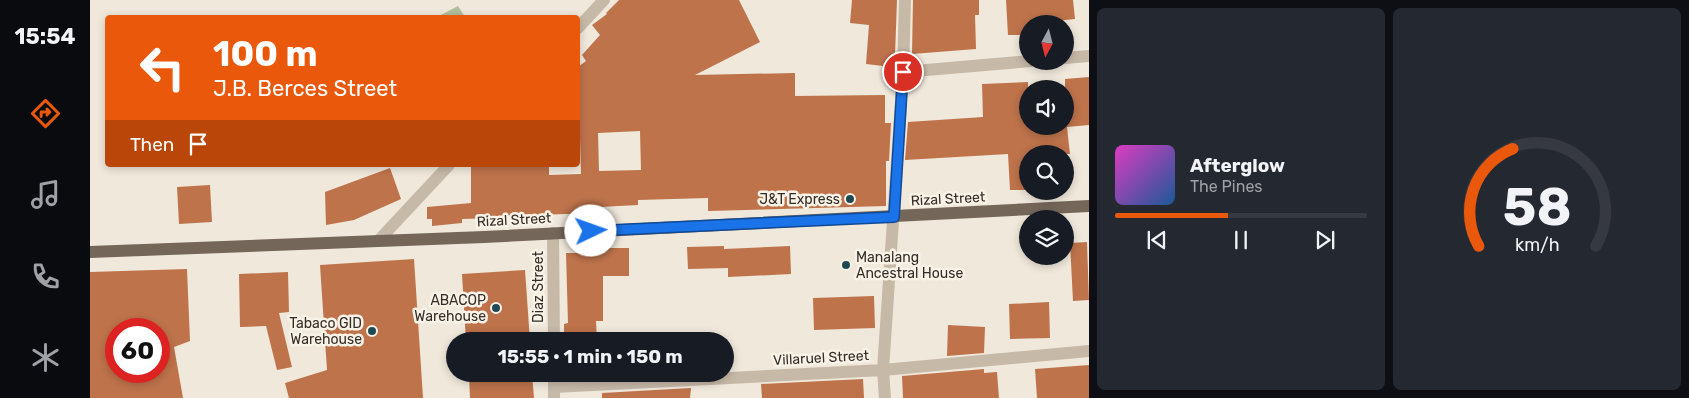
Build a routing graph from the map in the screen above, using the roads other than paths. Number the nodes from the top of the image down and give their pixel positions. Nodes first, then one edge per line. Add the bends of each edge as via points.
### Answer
1 (604, 0) edge
2 (905, 0) edge
3 (580, 26) edge
4 (1089, 56) edge
5 (1074, 57) edge
6 (1019, 62) edge
7 (903, 72) junction
8 (447, 167) edge
9 (1089, 206) edge
10 (894, 217) junction
11 (553, 233) junction
12 (378, 241) junction
13 (90, 252) edge
14 (554, 332) edge
15 (1089, 351) edge
16 (883, 370) junction
17 (554, 393) edge
18 (885, 398) edge

1 - 3 street
2 - 7 street
4 - 5 street
6 - 7 street
7 - 10 street
8 - 12 street
9 - 10 main road, Rizal Street
10 - 11 main road, Rizal Street
10 - 16 street
11 - 12 main road, Rizal Street
11 - 14 street, Diaz Street
12 - 13 main road, Rizal Street
15 - 16 street, Villaruel Street
16 - 17 street, Villaruel Street
16 - 18 street

